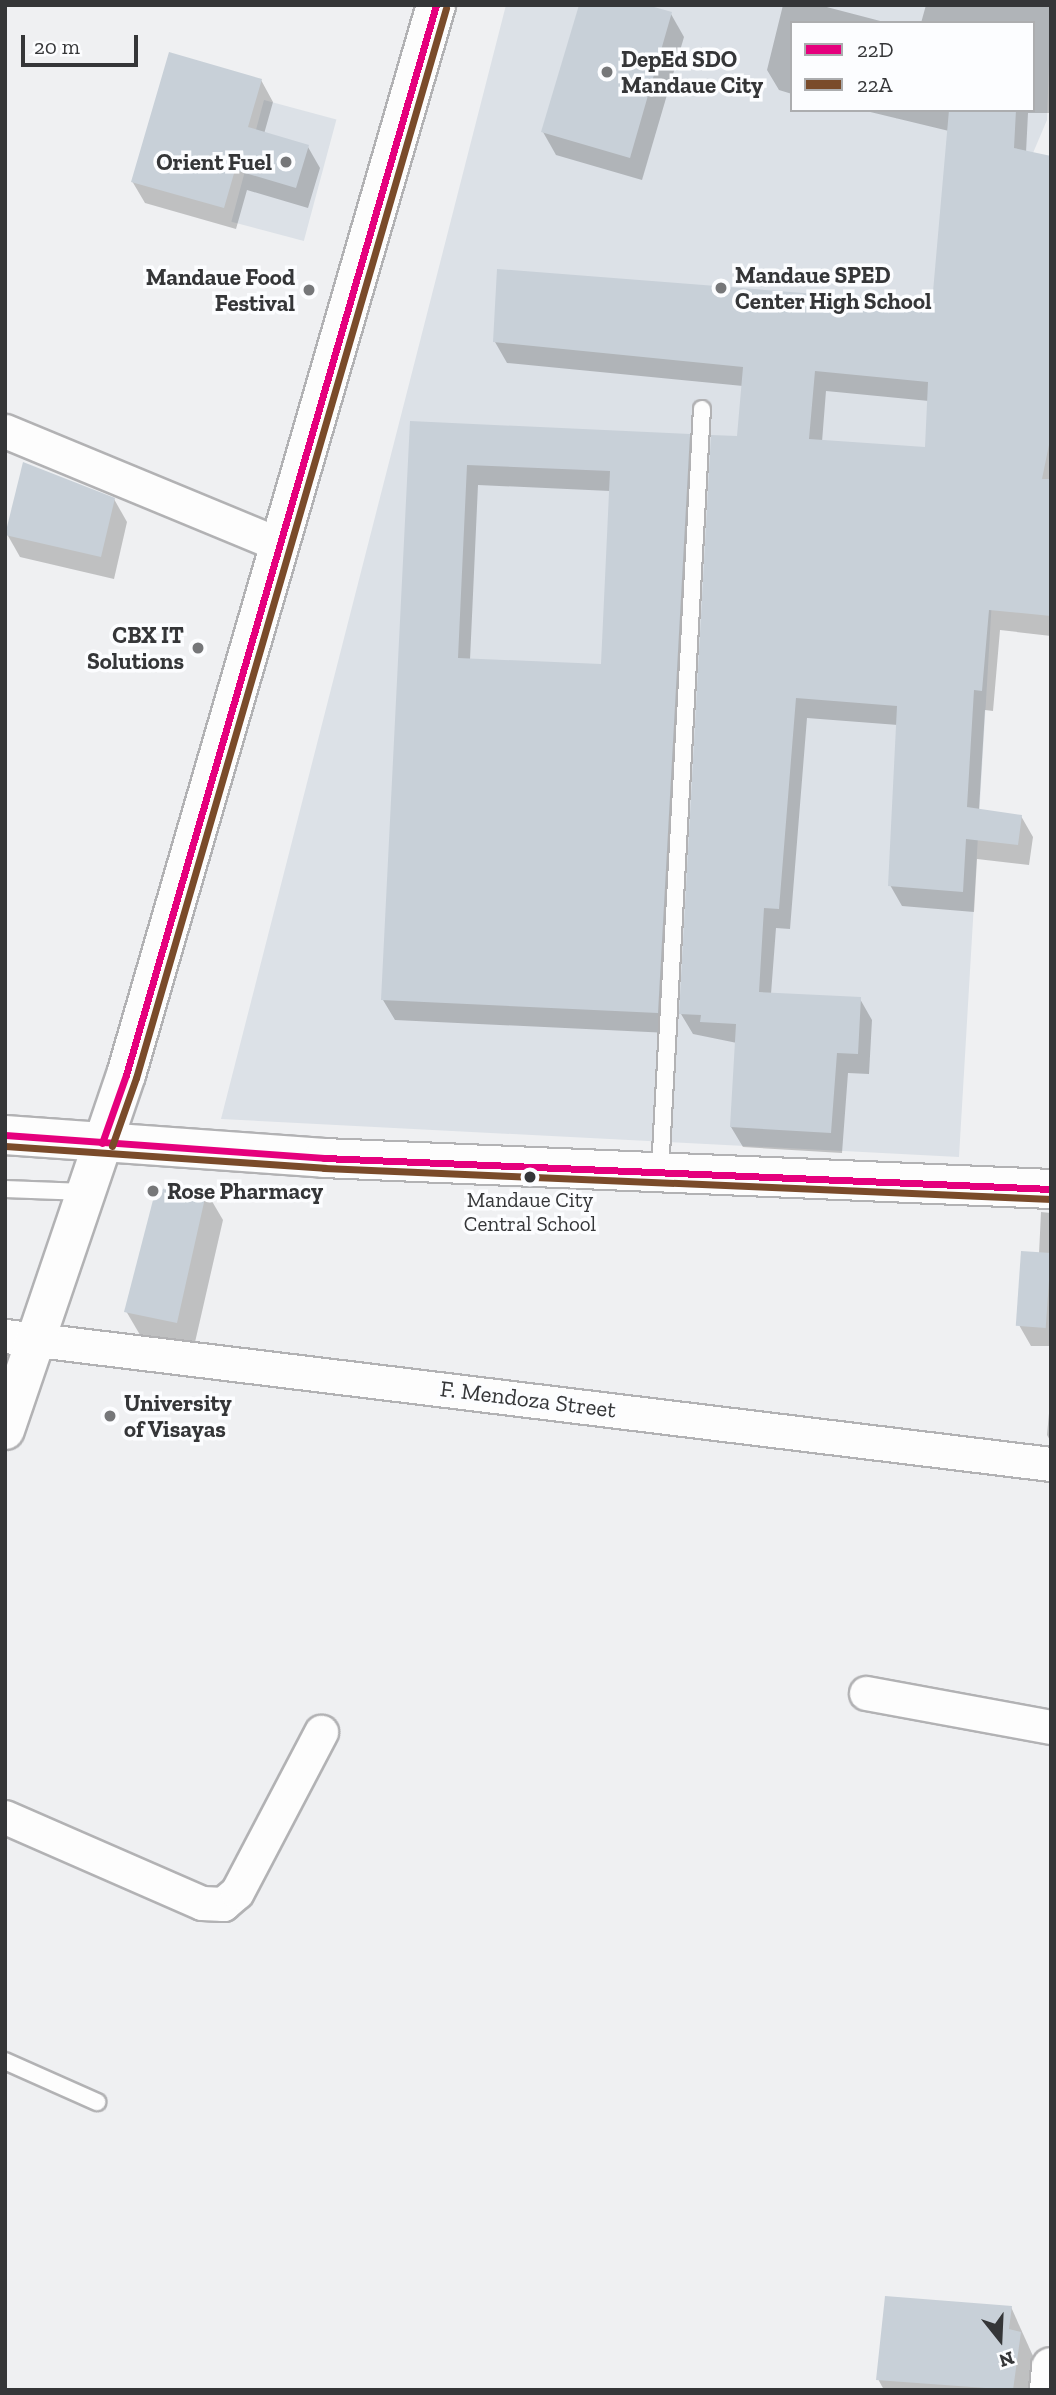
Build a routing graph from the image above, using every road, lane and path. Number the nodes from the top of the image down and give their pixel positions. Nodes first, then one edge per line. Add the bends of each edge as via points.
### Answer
1 (436, 5) edge
2 (702, 409) dead end
3 (5, 431) edge
4 (280, 545) junction
5 (5, 1135) edge
6 (102, 1143) junction
7 (660, 1171) junction
8 (5, 1189) edge
9 (1051, 1189) edge
10 (85, 1192) junction
11 (20, 1336) edge
12 (5, 1430) edge
13 (1051, 1464) edge
14 (866, 1693) dead end
15 (1051, 1727) edge
16 (321, 1732) dead end
17 (5, 1817) edge
18 (5, 2061) edge
19 (97, 2102) dead end
20 (1051, 2367) edge
21 (1049, 2390) edge

1 - 4 main road
2 - 7 lane
3 - 4 street
4 - 6 main road via 126,1075
5 - 6 main road
6 - 7 main road via 324,1158
6 - 10 main road
7 - 9 main road
8 - 10 lane
10 - 11 main road
11 - 12 main road
11 - 13 street, F. Mendoza Street
14 - 15 street
16 - 17 street via 237,1892 223,1904 202,1903
18 - 19 lane
20 - 21 main road

